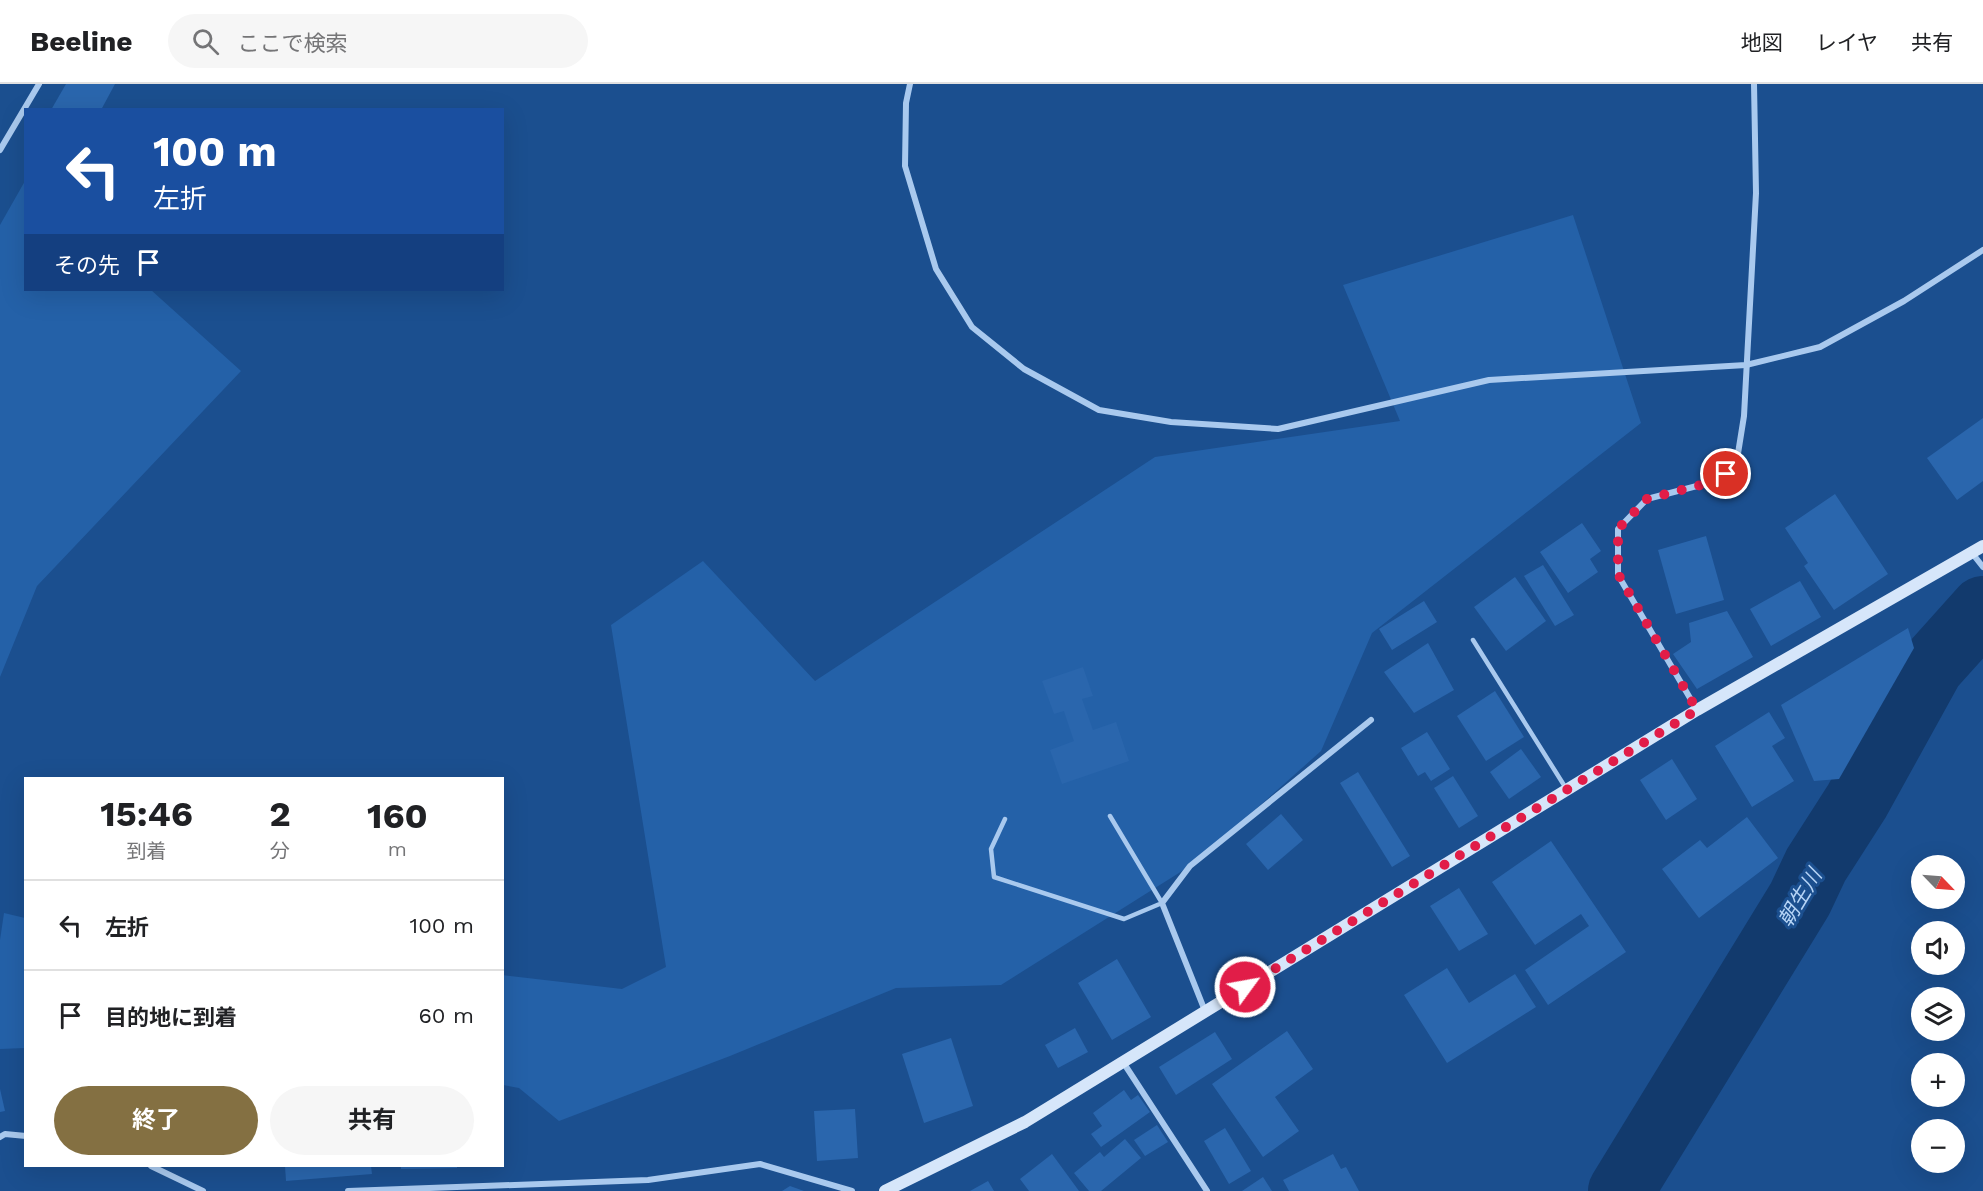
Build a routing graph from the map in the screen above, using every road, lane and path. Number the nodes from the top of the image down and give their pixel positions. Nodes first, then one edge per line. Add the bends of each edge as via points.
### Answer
1 (39, 84) edge
2 (910, 84) edge
3 (1754, 84) edge
4 (25, 108) edge
5 (24, 109) edge
6 (0, 150) edge
7 (1983, 250) edge
8 (1746, 365) junction
9 (1983, 546) edge
10 (1972, 553) junction
11 (1983, 567) edge
12 (1473, 640) dead end
13 (1697, 710) junction
14 (1371, 720) dead end
15 (1567, 790) junction
16 (1110, 816) dead end
17 (1005, 819) dead end
18 (1162, 903) junction
19 (1205, 1012) junction
20 (1123, 1062) junction
21 (24, 1136) edge
22 (0, 1137) edge
23 (153, 1167) edge
24 (905, 1187) edge
25 (203, 1191) edge
26 (348, 1191) edge
27 (852, 1191) edge
28 (885, 1191) edge
29 (1207, 1191) edge

1 - 4 street
2 - 8 street via 905,166 936,269 972,327 1024,369 1099,410 1171,422 1278,429 1489,380
3 - 8 street via 1756,193
5 - 6 street
7 - 8 street via 1904,301 1820,347
8 - 13 street via 1744,416 1736,466 1716,481 1647,499 1618,529 1618,574
9 - 10 street
10 - 11 street
10 - 13 street
12 - 15 lane
13 - 15 street
14 - 18 street via 1190,866
15 - 19 street
16 - 18 lane
17 - 18 lane via 991,849 994,876 1124,919
18 - 19 street
19 - 20 street
20 - 24 street via 1026,1122
20 - 29 street
21 - 22 street
23 - 25 street
24 - 28 street
26 - 27 street via 648,1180 760,1164

